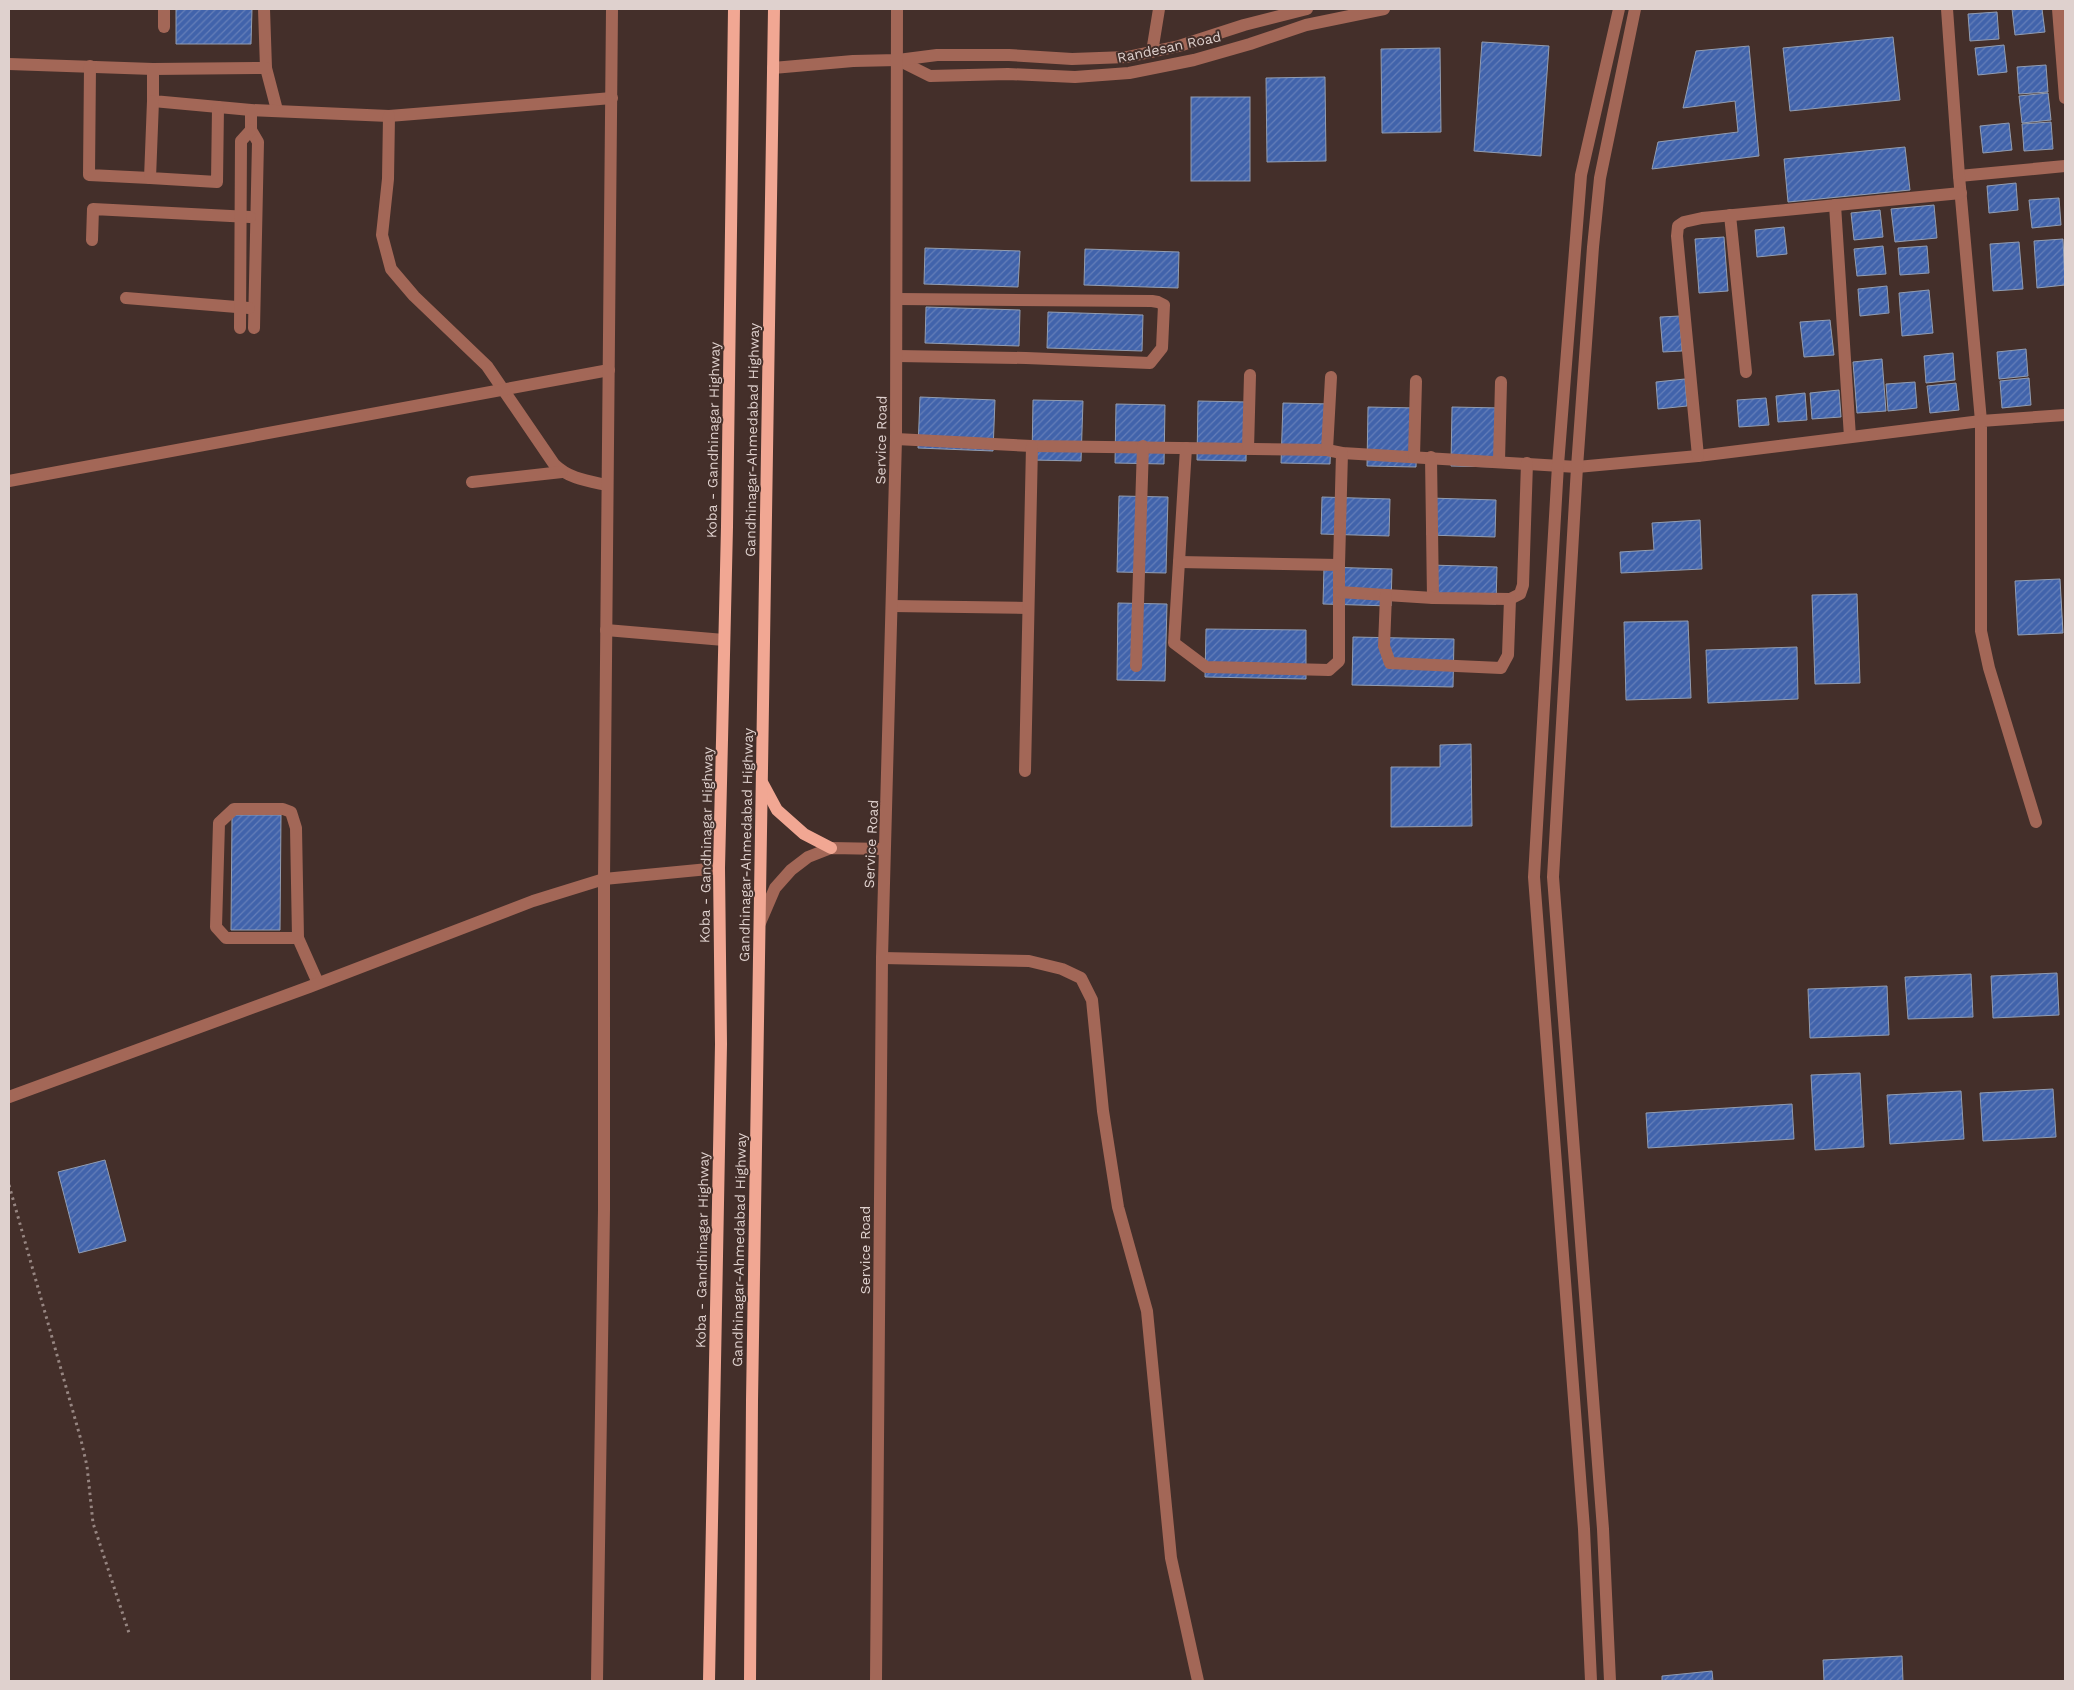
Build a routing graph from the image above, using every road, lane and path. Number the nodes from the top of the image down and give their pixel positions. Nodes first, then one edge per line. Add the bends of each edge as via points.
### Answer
1 (164, 9) edge
2 (264, 9) edge
3 (612, 9) edge
4 (734, 9) edge
5 (774, 9) edge
6 (897, 9) edge
7 (1159, 9) edge
8 (1307, 9) edge
9 (1384, 9) edge
10 (1619, 9) edge
11 (1635, 9) edge
12 (1947, 9) edge
13 (2058, 9) edge
14 (164, 26) dead end
15 (1152, 52) junction
16 (898, 60) junction
17 (9, 64) edge
18 (90, 66) junction
19 (153, 68) junction
20 (266, 68) junction
21 (773, 68) junction
22 (612, 98) junction
23 (2065, 98) edge
24 (152, 100) junction
25 (218, 107) junction
26 (251, 110) junction
27 (277, 110) junction
28 (390, 116) junction
29 (251, 130) junction
30 (2065, 166) edge
31 (1959, 176) junction
32 (150, 178) junction
33 (1961, 193) junction
34 (1835, 205) junction
35 (1730, 215) junction
36 (242, 218) junction
37 (256, 218) junction
38 (92, 240) dead end
39 (126, 298) dead end
40 (898, 299) junction
41 (240, 307) junction
42 (254, 308) junction
43 (240, 328) dead end
44 (254, 328) dead end
45 (897, 356) junction
46 (609, 370) junction
47 (1746, 372) dead end
48 (1250, 375) dead end
49 (1331, 377) dead end
50 (1416, 381) dead end
51 (1502, 382) dead end
52 (503, 390) junction
53 (2065, 415) edge
54 (1981, 421) junction
55 (1850, 436) junction
56 (896, 439) junction
57 (1032, 446) junction
58 (1143, 446) junction
59 (1186, 448) junction
60 (1248, 449) junction
61 (1327, 450) junction
62 (1342, 453) junction
63 (1414, 456) junction
64 (1698, 456) junction
65 (1431, 457) junction
66 (1499, 461) junction
67 (1527, 463) junction
68 (1558, 465) junction
69 (1577, 467) junction
70 (562, 472) junction
71 (9, 481) edge
72 (472, 482) dead end
73 (608, 485) junction
74 (1179, 562) junction
75 (1339, 565) junction
76 (1339, 592) junction
77 (1386, 595) junction
78 (1433, 598) junction
79 (1510, 599) junction
80 (892, 606) junction
81 (1028, 608) junction
82 (606, 630) junction
83 (724, 640) junction
84 (1136, 666) dead end
85 (1025, 771) dead end
86 (762, 782) junction
87 (2036, 822) dead end
88 (831, 848) junction
89 (884, 849) junction
90 (719, 868) junction
91 (604, 879) junction
92 (760, 923) junction
93 (298, 938) junction
94 (882, 958) junction
95 (318, 983) junction
96 (9, 1097) edge
97 (9, 1185) edge
98 (129, 1632) dead end
99 (597, 1681) edge
100 (709, 1681) edge
101 (750, 1681) edge
102 (876, 1681) edge
103 (1198, 1681) edge
104 (1591, 1681) edge
105 (1610, 1681) edge

1 - 14 street
2 - 20 street
3 - 22 street
4 - 83 main road, Koba - Gandhinagar Highway
5 - 21 main road, Gandhinagar-Ahmedabad Highway
6 - 16 street, Service Road
7 - 15 street
8 - 15 street, Randesan Road
9 - 16 street, Randesan Road via 1306,25 1194,60 1128,73 1075,77 1008,74 930,76
10 - 68 street via 1581,175
11 - 69 street via 1600,178
12 - 31 street
13 - 23 street
15 - 16 street, Randesan Road via 1127,57 1072,59 937,55
16 - 21 street, Randesan Road
16 - 40 street, Service Road
17 - 18 street
18 - 19 street
18 - 32 street via 89,175
19 - 20 street
19 - 24 street
20 - 27 street
21 - 86 main road, Gandhinagar-Ahmedabad Highway
22 - 28 street
22 - 46 street
24 - 25 street
24 - 32 street
25 - 26 street
25 - 32 street via 217,182
26 - 27 street
26 - 29 street
27 - 28 street
28 - 52 street via 382,235 391,269 414,296 487,366
29 - 36 street via 241,141
29 - 37 street via 258,142
30 - 31 street
31 - 33 street
33 - 34 street
33 - 54 street
34 - 35 street
34 - 55 street
35 - 47 street
35 - 64 street via 1702,218 1678,226
36 - 37 street
36 - 38 street via 93,209
36 - 41 street
37 - 42 street
39 - 41 street
40 - 45 street, Service Road
40 - 45 street via 1152,301 1164,306 1165,312 1162,348 1150,363
41 - 42 street
41 - 43 street
42 - 44 street
45 - 56 street, Service Road
46 - 52 street
46 - 73 street
48 - 60 street
49 - 61 street
50 - 63 street
51 - 66 street
52 - 70 street
52 - 71 street
53 - 54 street
54 - 55 street
54 - 87 street via 1981,631 1989,668
55 - 64 street
56 - 57 street
56 - 80 street, Service Road
57 - 58 street
57 - 81 street
58 - 59 street
58 - 84 street
59 - 60 street
59 - 74 street
60 - 61 street
61 - 62 street
62 - 63 street
62 - 75 street
63 - 65 street
64 - 69 street
65 - 66 street
65 - 78 street
66 - 67 street
67 - 68 street
67 - 79 street via 1523,585 1520,594
68 - 69 street
68 - 104 street via 1534,877 1584,1529
69 - 105 street via 1553,877 1603,1529
70 - 72 street
70 - 73 street
73 - 82 street
74 - 75 street
74 - 76 street via 1174,643 1206,667 1329,670 1339,660
75 - 76 street
76 - 77 street
77 - 78 street
77 - 79 street via 1384,646 1390,663 1500,668 1508,655
78 - 79 street
80 - 81 street
80 - 89 street, Service Road
81 - 85 street
82 - 83 street
82 - 91 street
83 - 90 main road, Koba - Gandhinagar Highway
86 - 88 main road via 777,810 804,834
86 - 92 main road, Gandhinagar-Ahmedabad Highway
88 - 89 street
88 - 92 street via 808,857 791,870 775,888
89 - 94 street, Service Road
90 - 91 street
90 - 100 main road, Koba - Gandhinagar Highway via 721,1044
91 - 95 street via 533,901
91 - 99 street via 604,1210
92 - 101 main road, Gandhinagar-Ahmedabad Highway
93 - 93 street via 296,828 291,812 283,809 234,809 218,823 216,927 226,938
93 - 95 street
94 - 102 street, Service Road
94 - 103 street via 1029,961 1062,969 1081,978 1092,1000 1103,1110 1118,1207 1147,1311 1172,1558
95 - 96 street
97 - 98 path via 88,1466 93,1523

